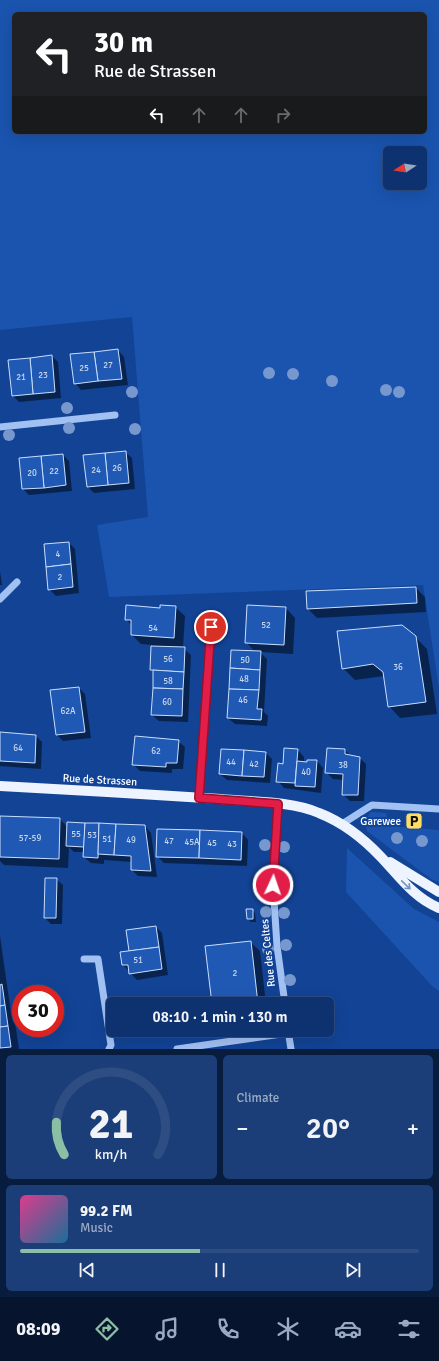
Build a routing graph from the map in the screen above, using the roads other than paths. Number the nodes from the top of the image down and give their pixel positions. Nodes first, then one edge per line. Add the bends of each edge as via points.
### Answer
1 (115, 415) dead end
2 (0, 427) edge
3 (17, 582) dead end
4 (0, 598) edge
5 (211, 627) dead end
6 (0, 786) edge
7 (199, 798) junction
8 (278, 804) junction
9 (439, 808) edge
10 (342, 824) junction
11 (380, 856) junction
12 (439, 892) edge
13 (439, 908) edge
14 (84, 959) dead end
15 (284, 997) edge
16 (255, 1037) edge
17 (289, 1037) edge
18 (110, 1049) edge
19 (177, 1049) edge
20 (291, 1049) edge

1 - 2 street
3 - 4 street
5 - 7 street
6 - 7 main road, Rue de Strassen
7 - 8 main road, Rue de Strassen
8 - 10 main road, Rue de Strassen via 299,806
8 - 15 street, Rue des Celtes via 273,885 277,946
9 - 10 street via 372,805
10 - 11 main road, Rue de Strassen
11 - 12 main road, Rue de Strassen
11 -> 13 main road, Rue de Strassen via 426,903
14 - 18 street via 98,959
16 - 19 street
17 - 20 street

